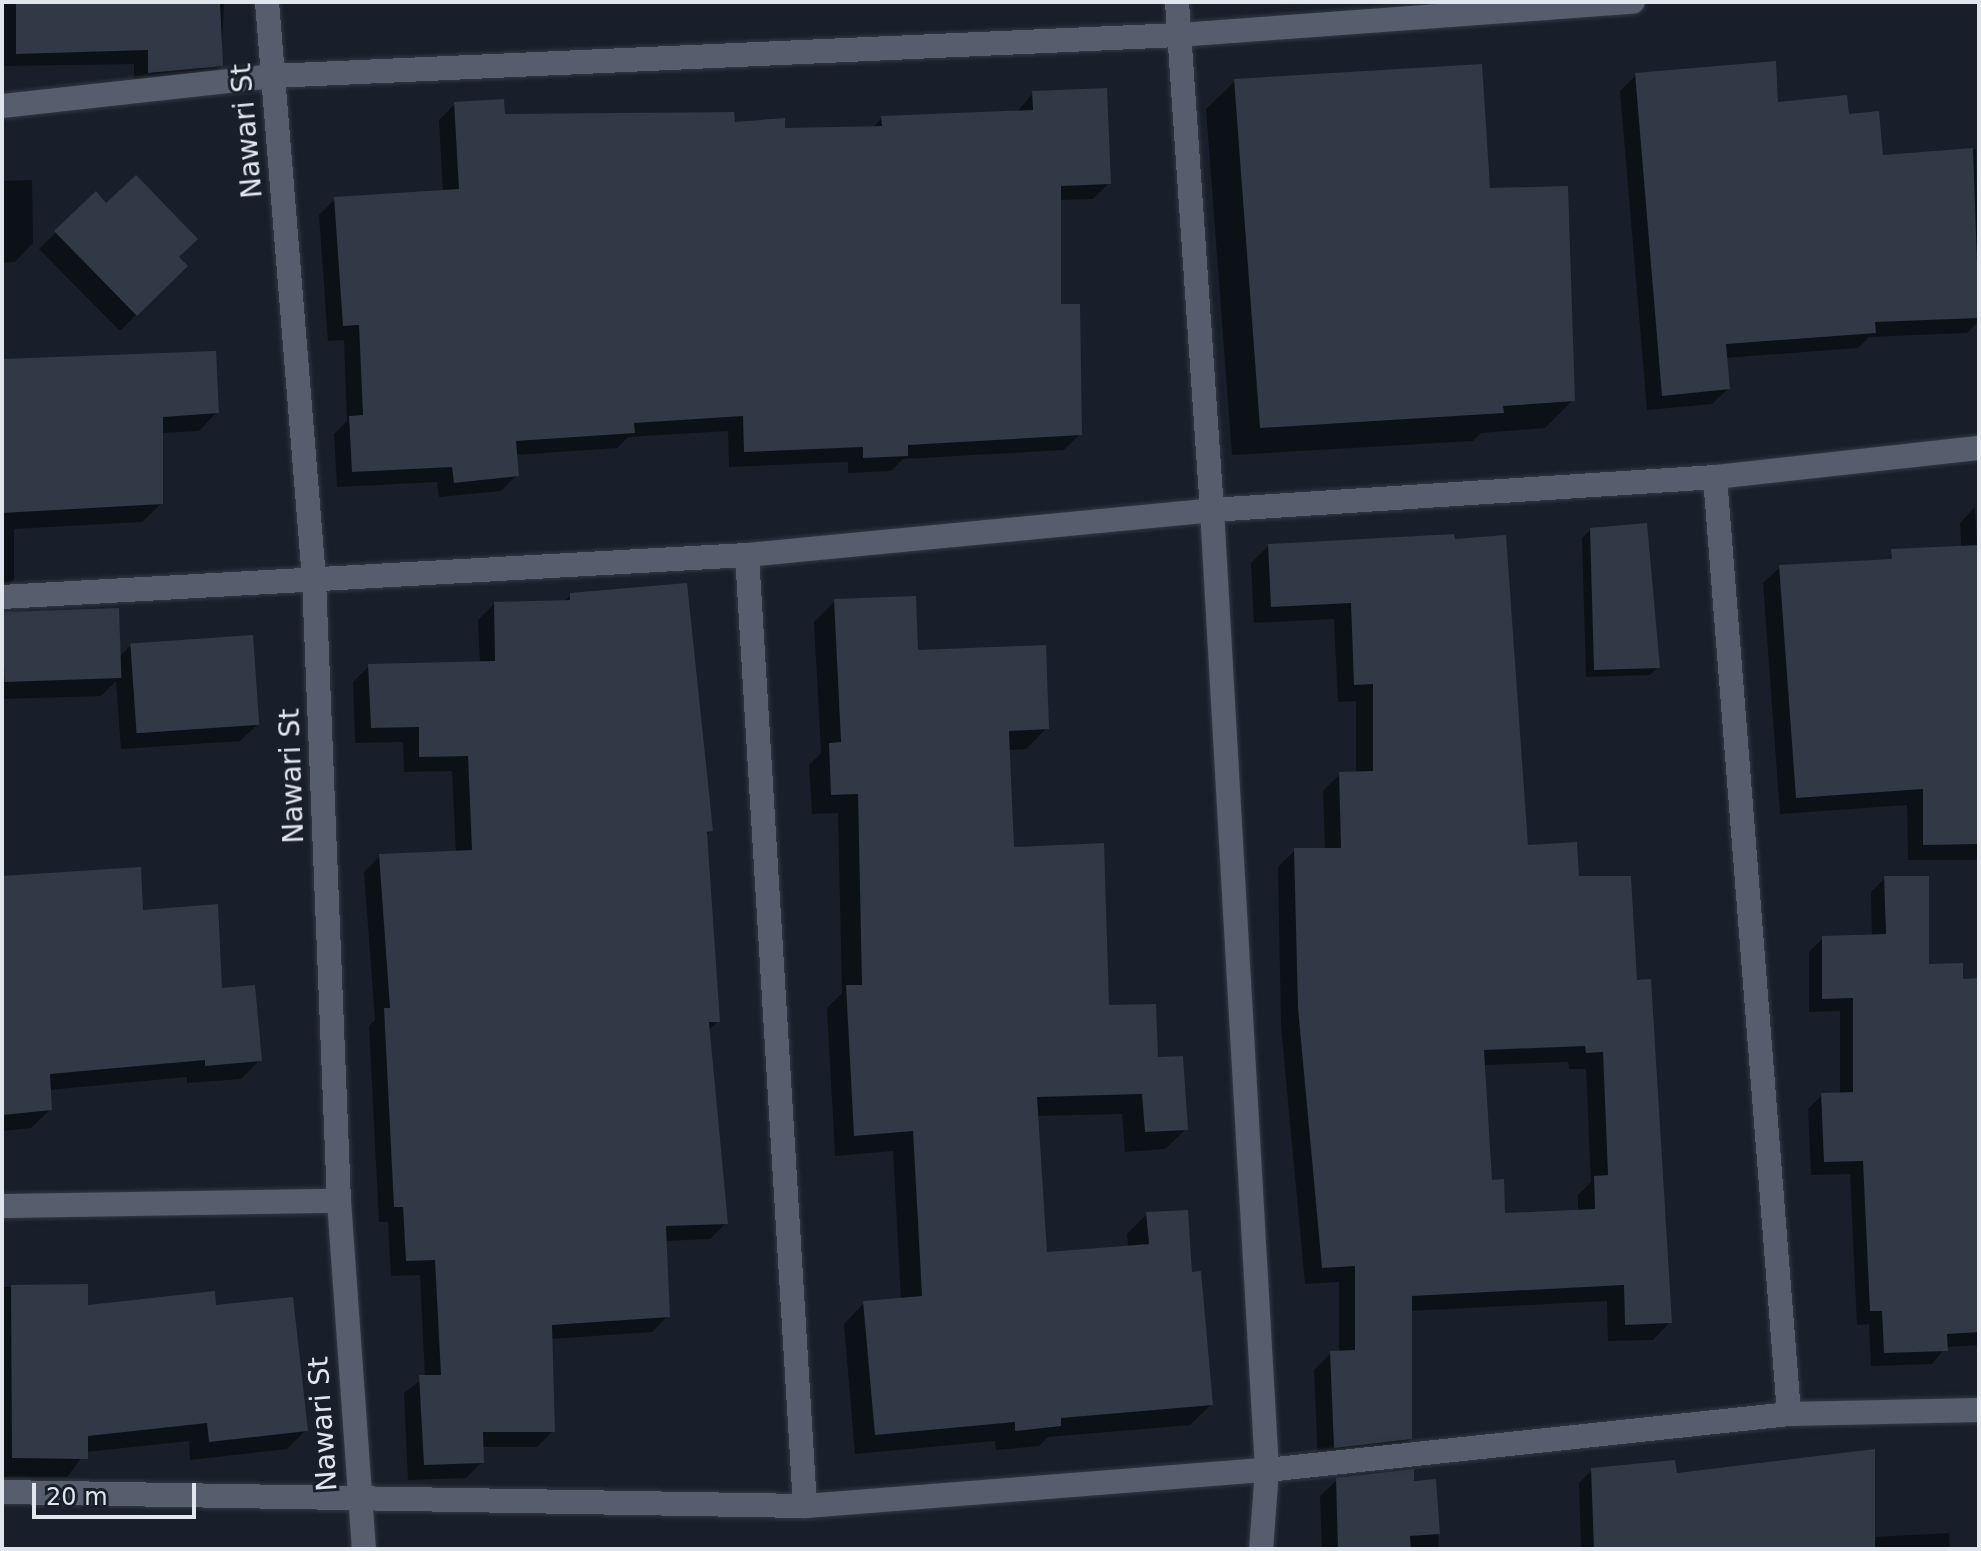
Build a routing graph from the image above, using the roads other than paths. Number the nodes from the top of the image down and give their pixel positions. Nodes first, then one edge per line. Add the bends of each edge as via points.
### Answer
1 (267, 2) edge
2 (1177, 2) edge
3 (1633, 2) edge
4 (1179, 35) junction
5 (272, 76) junction
6 (2, 106) edge
7 (1979, 448) edge
8 (1715, 477) junction
9 (1212, 510) junction
10 (747, 555) junction
11 (314, 579) junction
12 (2, 597) edge
13 (339, 1201) junction
14 (2, 1206) edge
15 (1979, 1410) edge
16 (1789, 1414) junction
17 (1267, 1470) junction
18 (2, 1492) edge
19 (357, 1499) junction
20 (805, 1506) junction
21 (364, 1549) edge
22 (1261, 1549) edge

1 - 5 street, Nawari St
2 - 4 street
3 - 4 street
4 - 5 street
4 - 9 street
5 - 6 street
5 - 11 street, Nawari St
7 - 8 street
8 - 9 street
8 - 16 street
9 - 10 street
9 - 17 street
10 - 11 street
10 - 20 street
11 - 12 street
11 - 13 street, Nawari St
13 - 14 street
13 - 19 street, Nawari St
15 - 16 street
16 - 17 street
17 - 20 street
17 - 22 street
18 - 19 street
19 - 20 street
19 - 21 street, Nawari St

